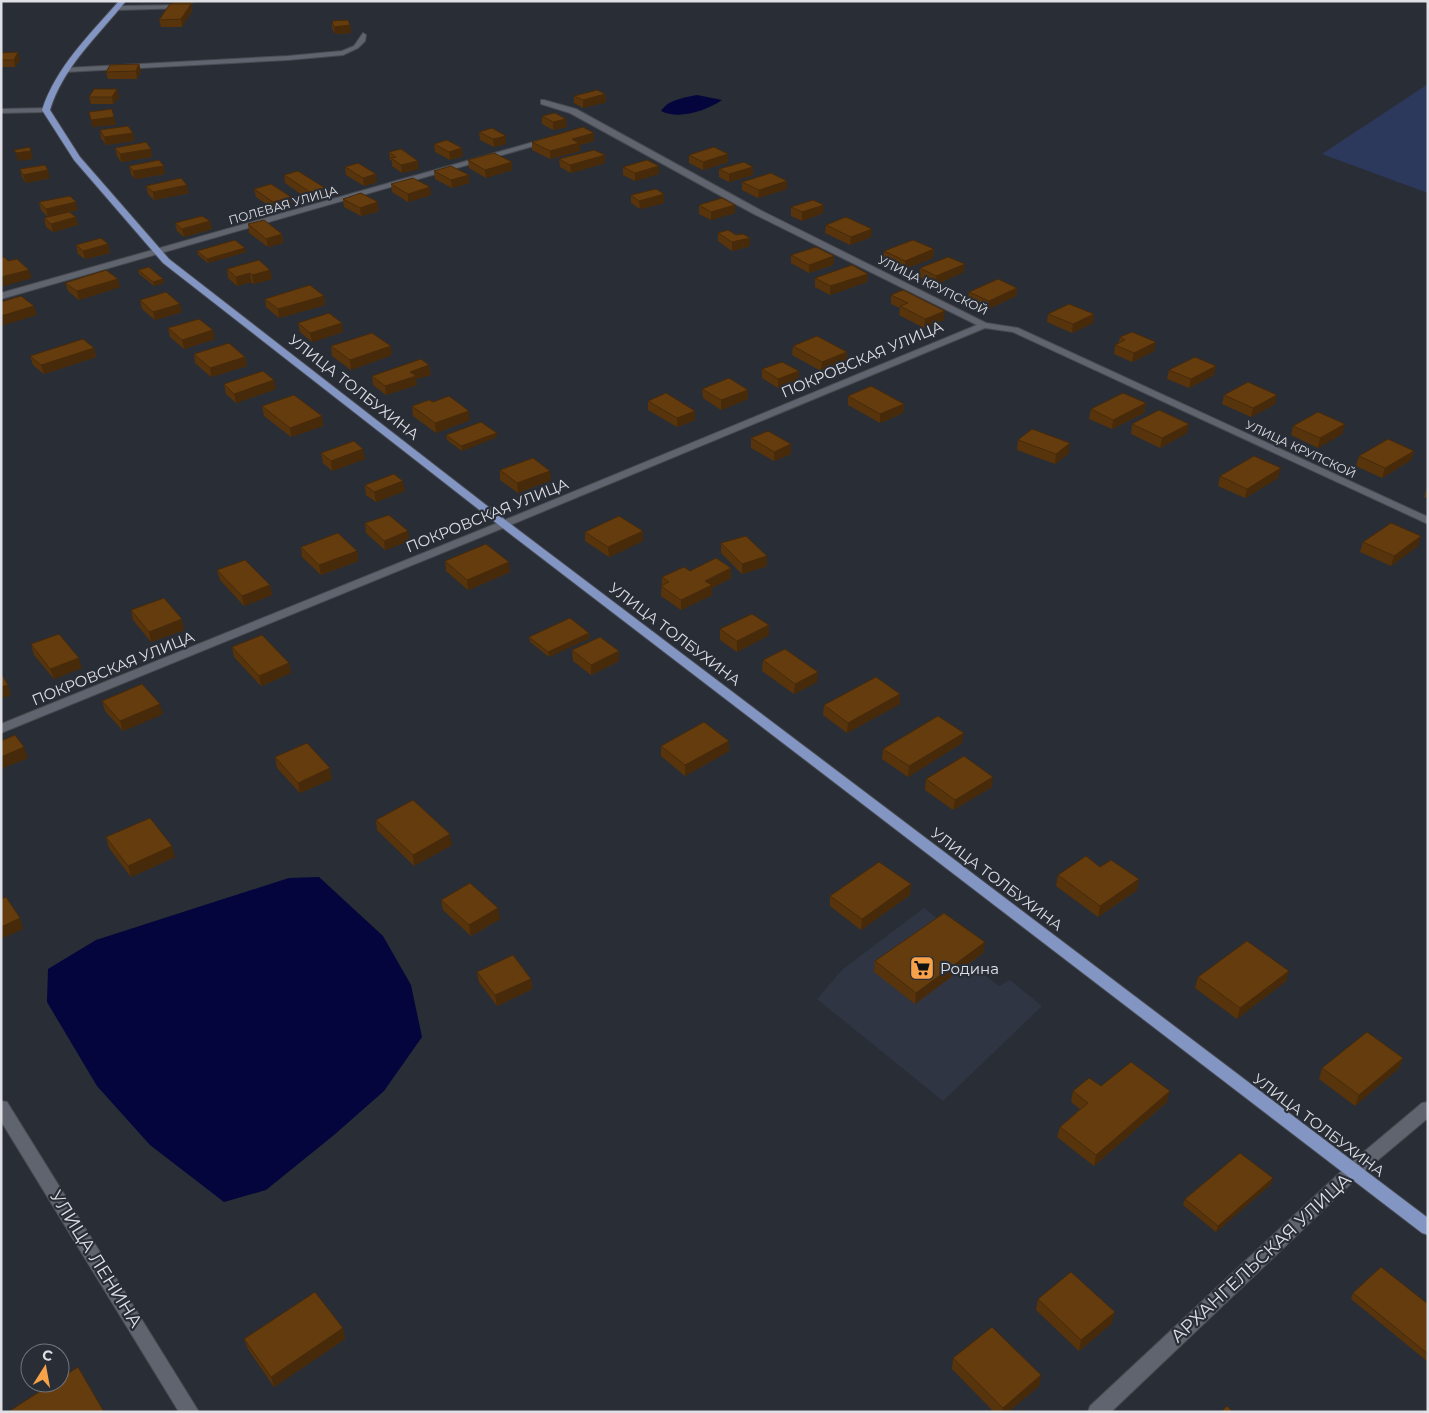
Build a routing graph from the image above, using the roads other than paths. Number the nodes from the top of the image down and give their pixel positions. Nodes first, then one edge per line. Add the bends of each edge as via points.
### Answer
1 (123, 1) edge
2 (185, 7) edge
3 (117, 8) junction
4 (362, 35) dead end
5 (66, 70) junction
6 (544, 102) dead end
7 (46, 110) junction
8 (1, 111) edge
9 (599, 126) junction
10 (589, 129) edge
11 (560, 137) edge
12 (157, 252) junction
13 (1, 296) edge
14 (984, 325) junction
15 (1428, 521) edge
16 (504, 524) junction
17 (1, 729) edge
18 (1, 1107) edge
19 (1428, 1108) edge
20 (1353, 1171) junction
21 (1428, 1228) edge
22 (190, 1412) edge
23 (1097, 1412) edge

1 - 3 main road
2 - 3 street
3 - 5 main road
4 - 5 street via 362,41 356,47 343,53
5 - 7 main road
6 - 9 street, УЛИЦА КРУПСКОЙ via 573,111
7 - 8 street
7 - 12 main road, УЛИЦА ТОЛБУХИНА via 77,158
9 - 10 street
9 - 14 street, УЛИЦА КРУПСКОЙ via 757,212
11 - 12 street, ПОЛЕВАЯ УЛИЦА
12 - 13 street, ПОЛЕВАЯ УЛИЦА
12 - 16 main road, УЛИЦА ТОЛБУХИНА
14 - 15 street, УЛИЦА КРУПСКОЙ via 1015,330
14 - 16 street, ПОКРОВСКАЯ УЛИЦА
16 - 17 street, ПОКРОВСКАЯ УЛИЦА
16 - 20 main road, УЛИЦА ТОЛБУХИНА
18 - 22 street, УЛИЦА ЛЕНИНА
19 - 20 street, АРХАНГЕЛЬСКАЯ УЛИЦА
20 - 21 main road, УЛИЦА ТОЛБУХИНА
20 - 23 street, АРХАНГЕЛЬСКАЯ УЛИЦА

